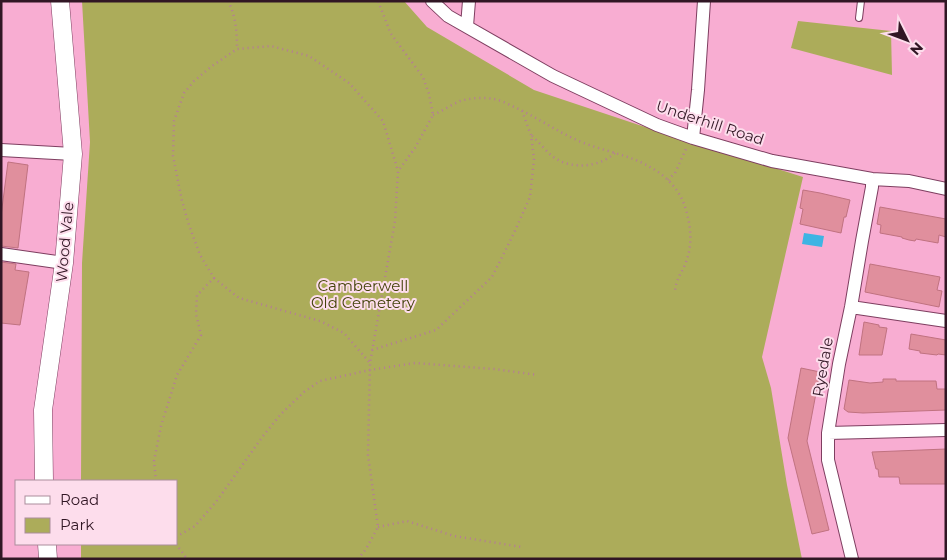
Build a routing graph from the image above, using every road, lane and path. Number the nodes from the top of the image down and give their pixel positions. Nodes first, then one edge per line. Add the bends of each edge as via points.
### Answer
1 (60, 1) edge
2 (228, 1) edge
3 (378, 1) edge
4 (432, 1) edge
5 (469, 1) edge
6 (704, 1) edge
7 (861, 1) edge
8 (859, 18) dead end
9 (468, 26) junction
10 (237, 49) junction
11 (522, 110) junction
12 (434, 115) junction
13 (531, 135) junction
14 (693, 138) junction
15 (1, 150) edge
16 (615, 153) junction
17 (73, 154) junction
18 (398, 171) junction
19 (668, 180) junction
20 (872, 180) junction
21 (946, 189) edge
22 (1, 254) edge
23 (64, 263) junction
24 (214, 278) junction
25 (676, 293) dead end
26 (851, 307) junction
27 (946, 321) edge
28 (372, 350) junction
29 (370, 363) junction
30 (370, 370) junction
31 (538, 375) dead end
32 (946, 430) edge
33 (828, 433) junction
34 (44, 480) edge
35 (156, 480) edge
36 (378, 527) junction
37 (178, 536) edge
38 (47, 545) edge
39 (177, 545) edge
40 (522, 547) dead end
41 (48, 559) edge
42 (187, 559) edge
43 (358, 559) edge
44 (852, 559) edge

1 - 17 street, Wood Vale
2 - 10 path via 237,32
3 - 12 path via 391,34 423,77
4 - 9 street, Underhill Road via 448,16
5 - 9 street
6 - 14 street
7 - 8 lane
9 - 14 street, Underhill Road via 553,76 657,125
10 - 18 path via 271,46 309,56 349,83 383,121
10 - 24 path via 194,81 184,93 174,121 173,156 182,201 200,255
11 - 12 path via 497,99 485,98 462,101
11 - 13 path
11 - 16 path via 579,141
12 - 18 path
13 - 16 path via 553,156 570,164 589,166
13 - 28 path via 534,159 530,197 492,277 436,330
14 - 19 path
14 - 20 street, Underhill Road via 772,161
15 - 17 street
16 - 19 path via 637,160
17 - 23 street, Wood Vale
18 - 28 path via 395,221
19 - 25 path via 681,197 690,236 690,249 675,286
20 - 21 street, Underhill Road via 909,181
20 - 26 street, Ryedale
22 - 23 street
23 - 34 street, Wood Vale via 43,410
24 - 29 path via 239,298 320,321 344,333
24 - 35 path via 197,294 196,314 201,335 177,375 161,426 154,460
26 - 27 street
26 - 33 street, Ryedale
28 - 29 path
29 - 30 path
30 - 31 path via 415,363
30 - 36 path via 368,455
30 - 37 path via 320,382 304,392 281,414 195,526
32 - 33 street
33 - 44 street, Ryedale via 828,460
36 - 40 path via 407,521 454,536
36 - 43 path
38 - 41 street
39 - 42 path

